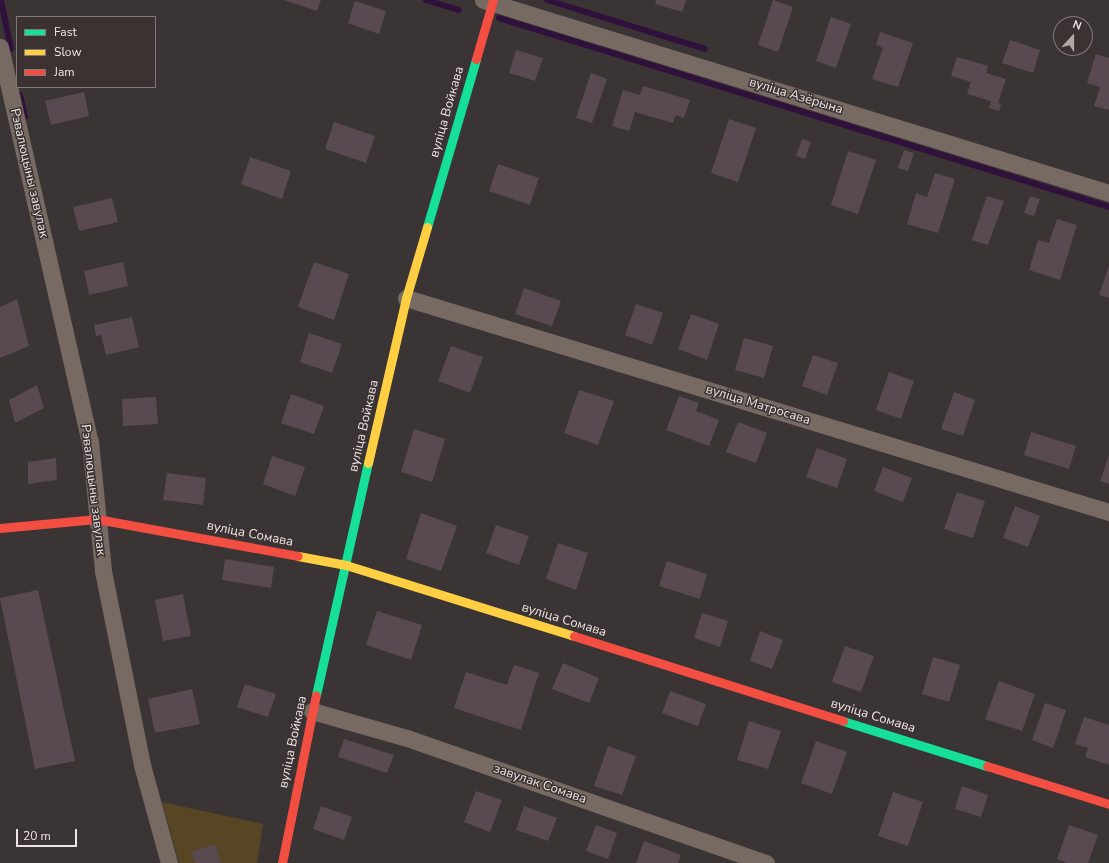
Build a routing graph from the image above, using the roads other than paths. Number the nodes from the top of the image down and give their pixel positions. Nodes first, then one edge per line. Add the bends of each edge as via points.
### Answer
1 (489, 1) edge
2 (0, 47) edge
3 (1109, 193) edge
4 (406, 298) junction
5 (1109, 512) edge
6 (97, 518) junction
7 (0, 528) edge
8 (346, 565) junction
9 (312, 711) junction
10 (1109, 804) edge
11 (169, 863) edge
12 (282, 863) edge
13 (766, 863) edge

1 - 3 street, вуліца Азёрына
1 - 4 street, вуліца Войкава
2 - 6 street, Рэвалюцыны завулак via 90,442
4 - 5 street, вуліца Матросава
4 - 8 street, вуліца Войкава
6 - 7 street, вуліца Сомава
6 - 8 street, вуліца Сомава
6 - 11 street, Рэвалюцыны завулак via 103,571 142,765
8 - 9 street, вуліца Войкава
8 - 10 street, вуліца Сомава
9 - 12 street, вуліца Войкава
9 - 13 street, завулак Сомава via 407,738

